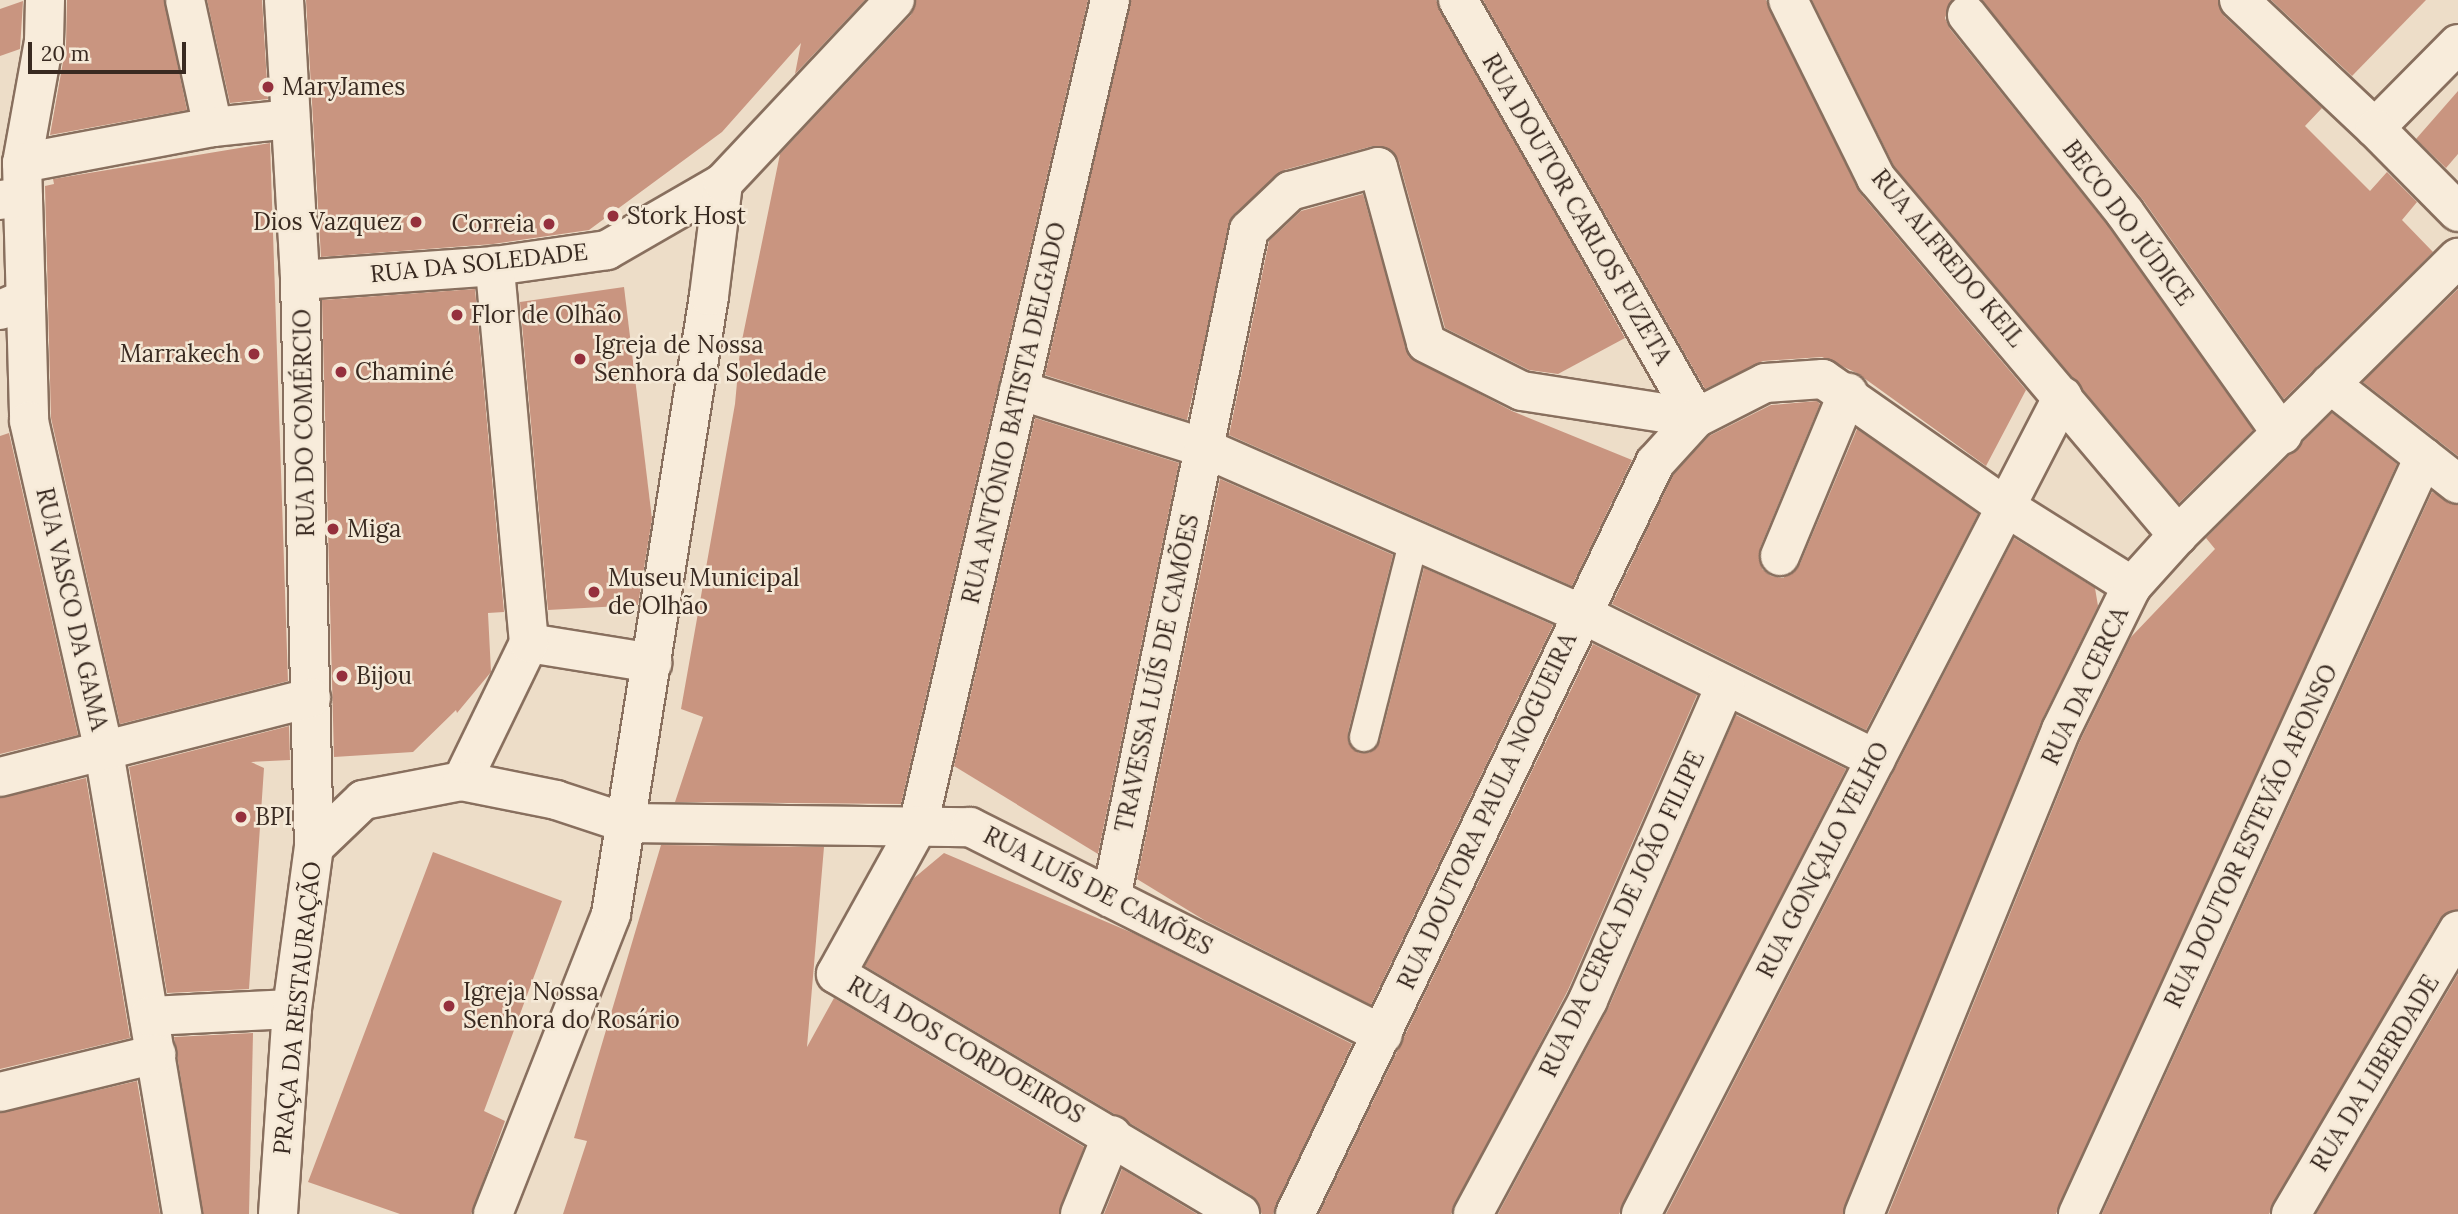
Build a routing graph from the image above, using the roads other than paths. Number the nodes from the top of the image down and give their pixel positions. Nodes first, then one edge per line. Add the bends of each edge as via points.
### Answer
1 (45, 0) edge
2 (185, 0) edge
3 (284, 0) edge
4 (895, 0) edge
5 (1110, 0) edge
6 (1458, 0) edge
7 (1788, 0) edge
8 (2239, 0) edge
9 (1967, 15) dead end
10 (2458, 44) edge
11 (290, 119) junction
12 (213, 127) junction
13 (2375, 128) junction
14 (723, 183) junction
15 (15, 186) edge
16 (2458, 212) edge
17 (2458, 258) edge
18 (495, 266) junction
19 (300, 280) junction
20 (13, 305) edge
21 (2330, 384) junction
22 (1020, 390) junction
23 (1848, 393) junction
24 (2063, 396) junction
25 (1696, 418) junction
26 (2283, 435) junction
27 (1204, 448) junction
28 (2424, 457) junction
29 (2458, 484) edge
30 (2006, 507) junction
31 (2178, 535) junction
32 (1414, 540) junction
33 (1780, 556) dead end
34 (2132, 586) junction
35 (1580, 613) junction
36 (529, 643) junction
37 (652, 663) junction
38 (1725, 686) junction
39 (311, 698) junction
40 (1364, 737) dead end
41 (104, 752) junction
42 (1875, 759) junction
43 (0, 777) edge
44 (462, 781) junction
45 (626, 823) junction
46 (918, 827) junction
47 (314, 847) junction
48 (1111, 898) junction
49 (2458, 931) edge
50 (292, 1009) junction
51 (149, 1016) junction
52 (1383, 1035) junction
53 (156, 1054) junction
54 (0, 1092) edge
55 (1112, 1135) junction
56 (182, 1214) edge
57 (278, 1214) edge
58 (493, 1214) edge
59 (1080, 1214) edge
60 (1240, 1214) edge
61 (1296, 1214) edge
62 (1473, 1214) edge
63 (1641, 1214) edge
64 (1864, 1214) edge
65 (2078, 1214) edge
66 (2291, 1214) edge

1 - 15 street, RUA VASCO DA GAMA via 44,41
2 - 12 street
3 - 11 street, RUA DO COMÉRCIO
4 - 14 street, RUA DA SOLEDADE
5 - 22 street, RUA ANTÓNIO BATISTA DELGADO
6 - 25 street, RUA DOUTOR CARLOS FUZETA
7 - 24 street, RUA ALFREDO KEIL via 1876,178
8 - 13 street
9 - 26 street, BECO DO JÚDICE via 2125,213
10 - 13 street
11 - 12 street
11 - 19 street, RUA DO COMÉRCIO
12 - 15 street
13 - 16 street
14 - 18 street, RUA DA SOLEDADE via 607,250
14 - 37 street
15 - 20 street, RUA VASCO DA GAMA
17 - 21 street, RUA DA CERCA
18 - 19 street, RUA DA SOLEDADE
18 - 36 street
19 - 39 street, RUA DO COMÉRCIO
20 - 41 street, RUA VASCO DA GAMA via 29,421
21 - 26 street, RUA DA CERCA
21 - 28 street
22 - 27 street
22 - 46 street, RUA ANTÓNIO BATISTA DELGADO
23 - 25 street via 1823,379 1765,383
23 - 30 street
23 - 33 street
24 - 30 street, RUA GONÇALO VELHO
24 - 31 street, RUA ALFREDO KEIL
25 - 27 street, TRAVESSA LUÍS DE CAMÕES via 1522,391 1426,343 1378,167 1290,191 1249,230
25 - 35 street, RUA DOUTORA PAULA NOGUEIRA via 1655,463
26 - 31 street, RUA DA CERCA
27 - 32 street
27 - 48 street, TRAVESSA LUÍS DE CAMÕES
28 - 29 street
28 - 65 street, RUA DOUTOR ESTEVÃO AFONSO
30 - 34 street
30 - 42 street, RUA GONÇALO VELHO
31 - 34 street, RUA DA CERCA
32 - 35 street
32 - 40 lane
34 - 64 street, RUA DA CERCA via 2061,730
35 - 38 street
35 - 52 street, RUA DOUTORA PAULA NOGUEIRA
36 - 37 street
36 - 44 street
37 - 45 street
38 - 42 street
38 - 62 street, RUA DA CERCA DE JOÃO FILIPE via 1588,1000
39 - 41 street
39 - 47 street, RUA DO COMÉRCIO
41 - 43 street
41 - 51 street, RUA VASCO DA GAMA
42 - 63 street, RUA GONÇALO VELHO
44 - 45 street, PRAÇA DA RESTAURAÇÃO via 556,800
44 - 47 street, PRAÇA DA RESTAURAÇÃO via 363,800
45 - 46 street, RUA LUÍS DE CAMÕES
45 - 58 street via 611,914
46 - 48 street, RUA LUÍS DE CAMÕES via 971,827
46 - 55 street, RUA DOS CORDOEIROS via 836,974
47 - 50 street, PRAÇA DA RESTAURAÇÃO
48 - 52 street, RUA LUÍS DE CAMÕES
49 - 66 street, RUA DA LIBERDADE
50 - 51 street
50 - 57 street, PRAÇA DA RESTAURAÇÃO
51 - 53 street, RUA VASCO DA GAMA
52 - 61 street, RUA DOUTORA PAULA NOGUEIRA
53 - 54 street
53 - 56 street, RUA VASCO DA GAMA
55 - 59 street
55 - 60 street, RUA DOS CORDOEIROS

